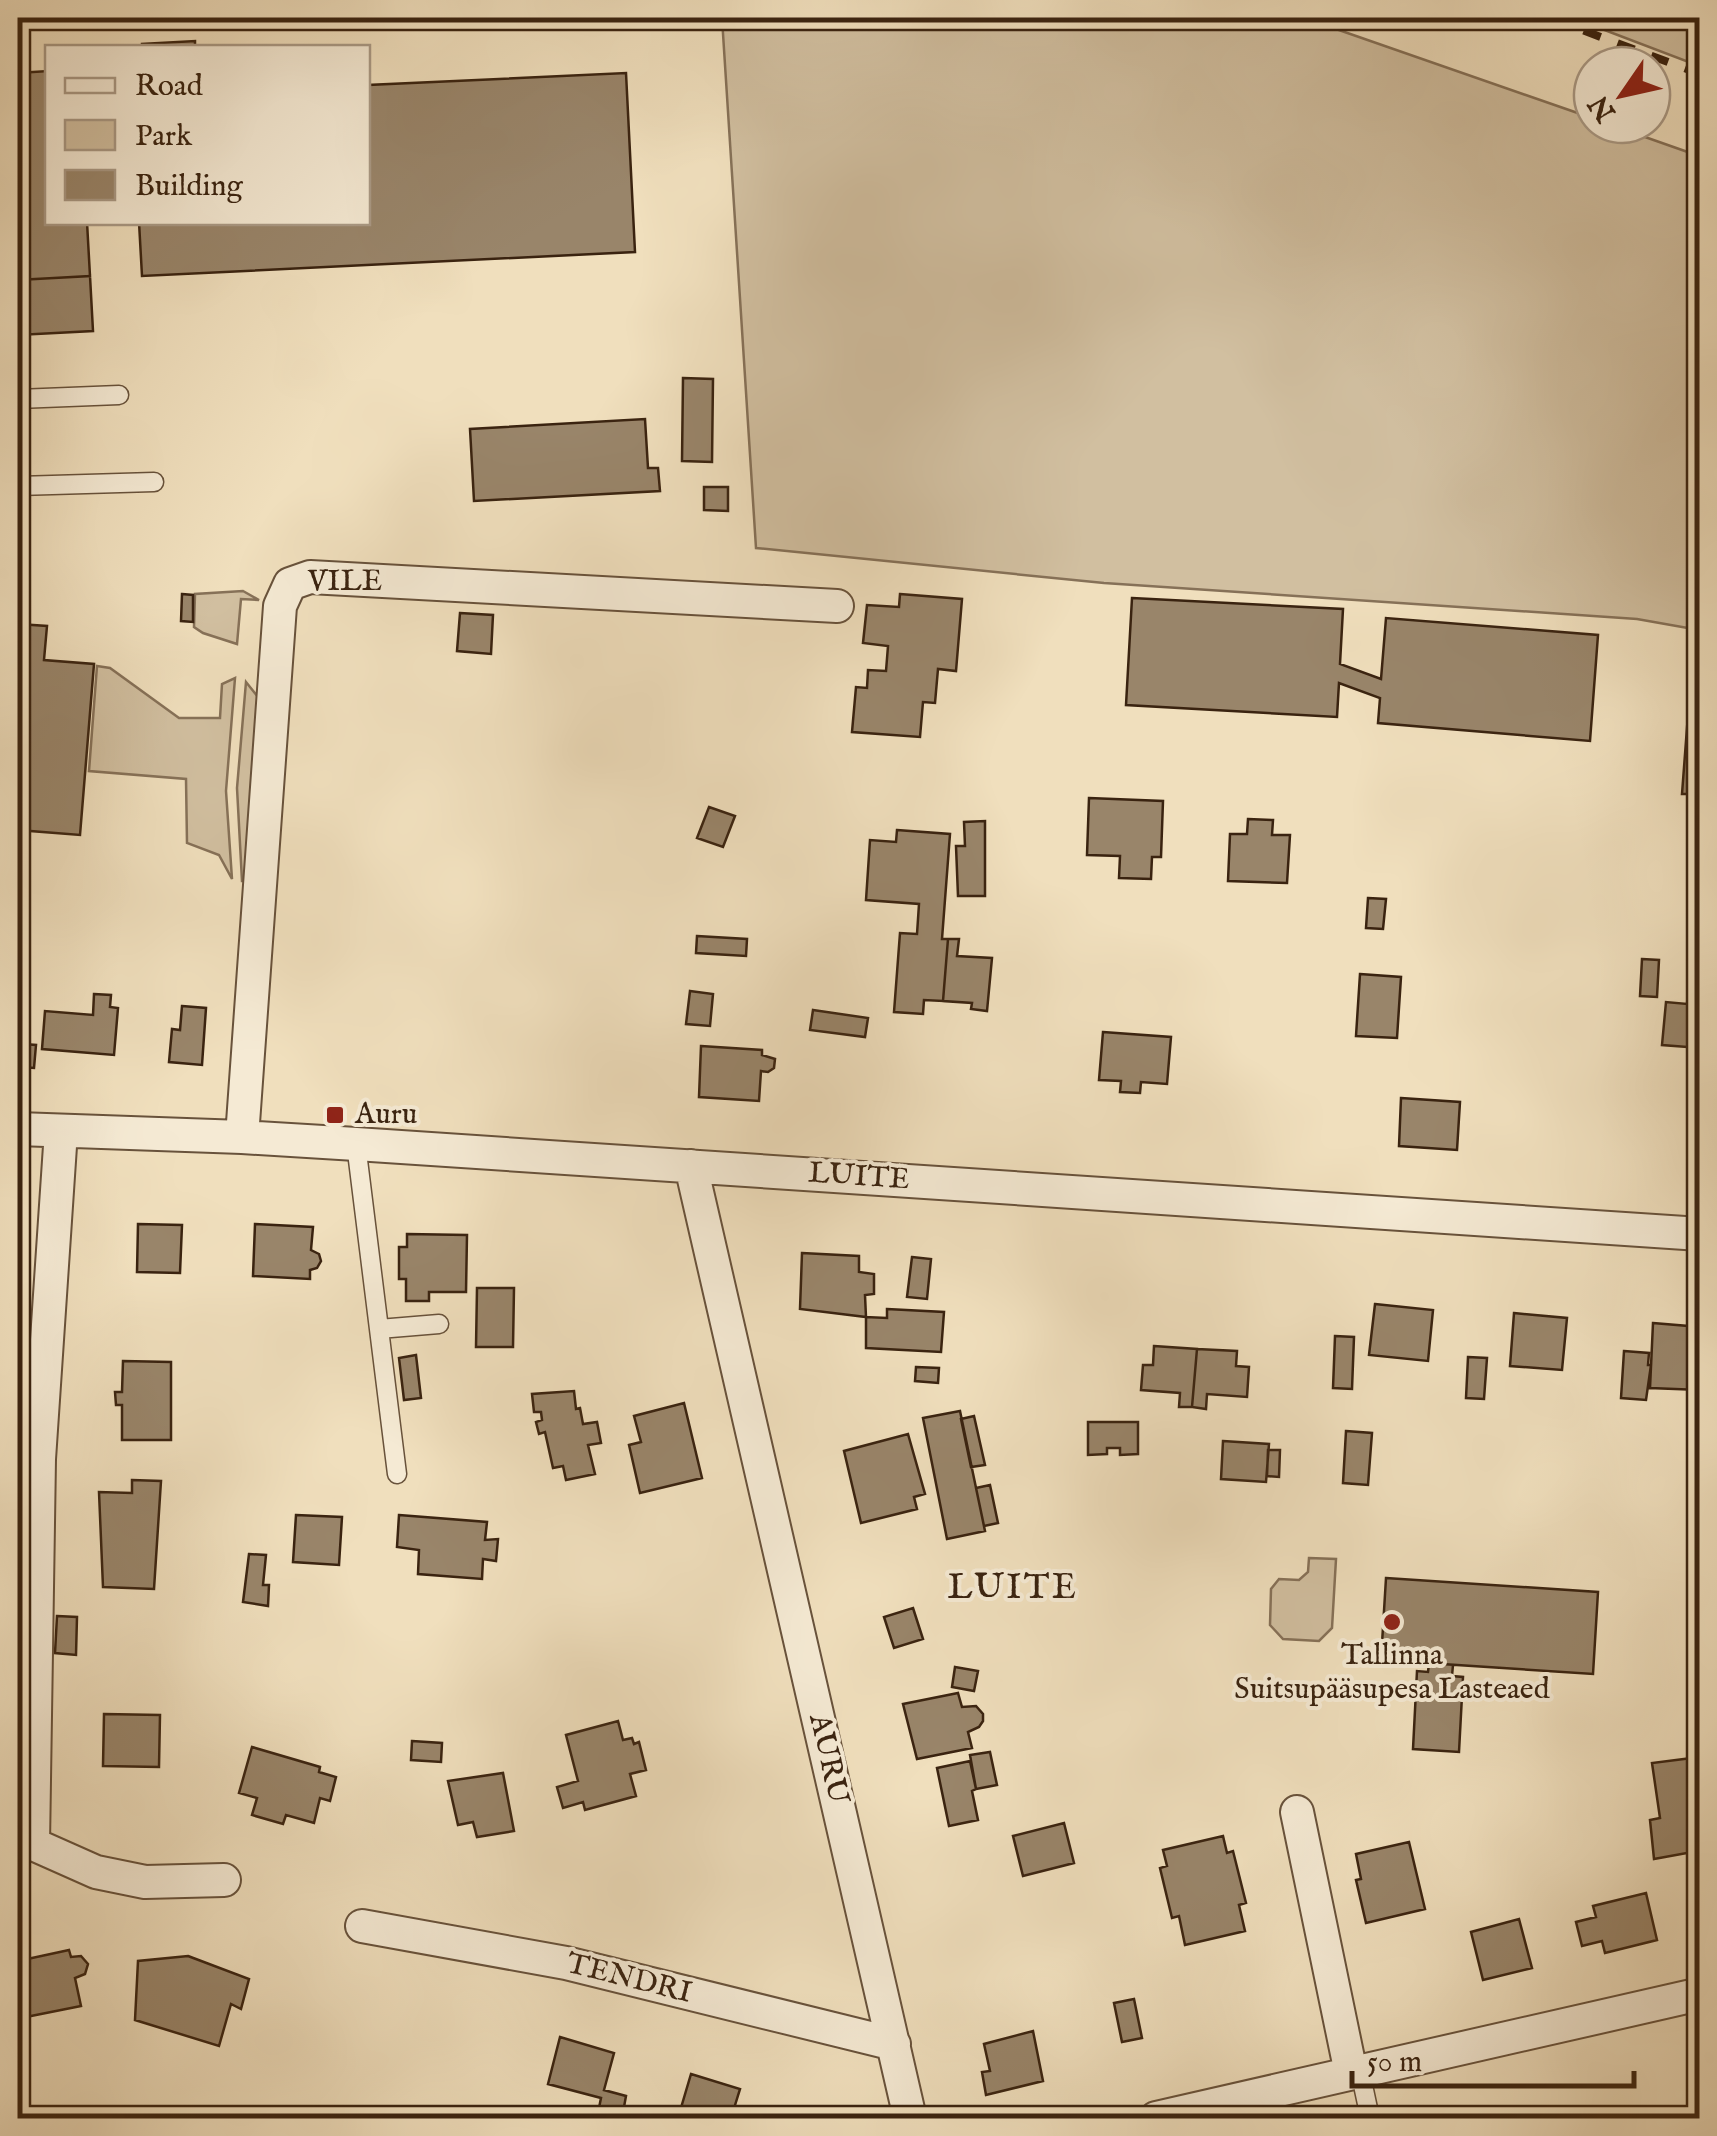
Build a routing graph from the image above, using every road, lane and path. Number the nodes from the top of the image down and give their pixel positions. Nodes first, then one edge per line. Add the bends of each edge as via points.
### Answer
1 (119, 395) dead end
2 (18, 398) edge
3 (154, 482) dead end
4 (18, 486) edge
5 (837, 606) dead end
6 (18, 1129) edge
7 (61, 1131) junction
8 (242, 1137) junction
9 (356, 1144) junction
10 (691, 1166) junction
11 (1700, 1234) edge
12 (439, 1324) dead end
13 (379, 1329) junction
14 (397, 1474) dead end
15 (1296, 1812) dead end
16 (224, 1880) dead end
17 (362, 1926) dead end
18 (1700, 1994) edge
19 (894, 2044) junction
20 (1356, 2072) junction
21 (910, 2118) edge
22 (1156, 2118) edge
23 (1370, 2118) edge

1 - 2 lane
3 - 4 lane
5 - 8 street, VILE via 310,577 290,584 280,606
6 - 7 street, LUITE
7 - 8 street, LUITE
7 - 16 street via 39,1459 33,1844 96,1872 145,1882
8 - 9 street, LUITE
9 - 10 street, LUITE
9 - 13 lane
10 - 11 street, LUITE
10 - 19 street, AURU
12 - 13 lane
13 - 14 lane
15 - 20 street
17 - 19 street, TENDRI via 566,1963
18 - 20 street
19 - 21 street, AURU
20 - 22 street
20 - 23 lane

